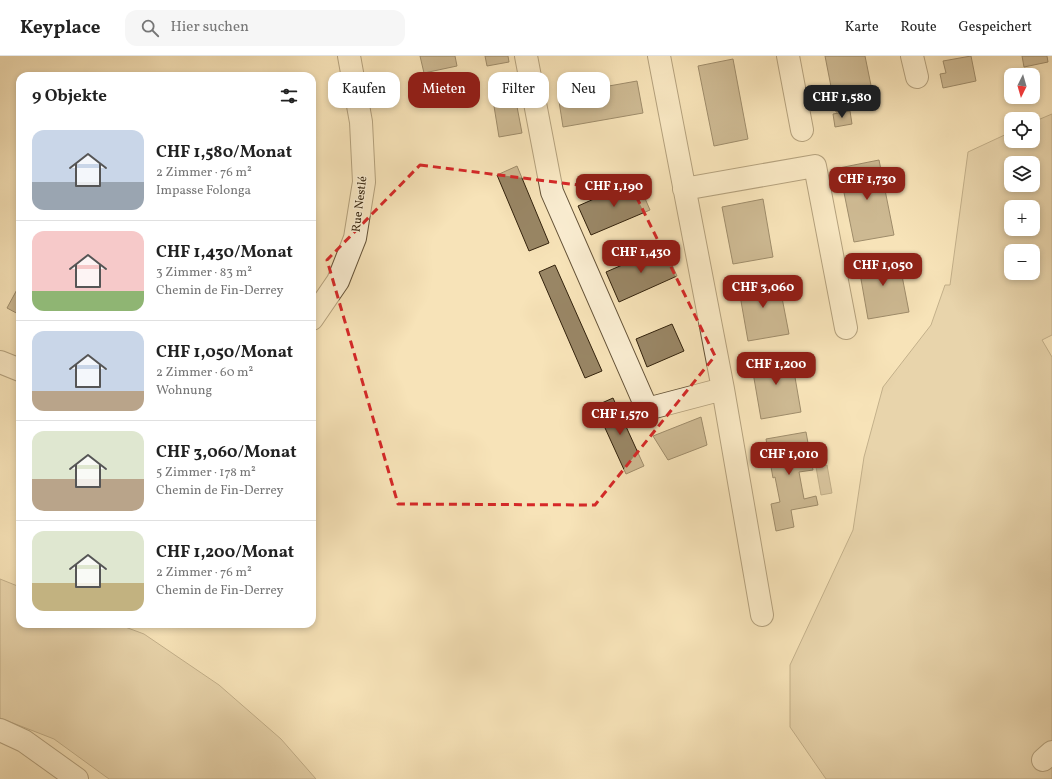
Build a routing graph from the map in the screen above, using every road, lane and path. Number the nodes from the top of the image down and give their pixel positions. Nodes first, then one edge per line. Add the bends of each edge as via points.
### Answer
1 (349, 56) edge
2 (526, 56) edge
3 (659, 56) edge
4 (788, 56) edge
5 (912, 56) edge
6 (917, 77) dead end
7 (802, 130) dead end
8 (684, 189) junction
9 (316, 313) edge
10 (846, 328) dead end
11 (0, 362) edge
12 (16, 368) edge
13 (723, 389) junction
14 (762, 615) dead end
15 (0, 730) edge
16 (77, 779) edge

1 - 9 street, Rue Nestlé via 361,122 364,182 355,238 338,281
2 - 13 street via 552,192 646,409
3 - 8 street
4 - 7 street
5 - 6 street
8 - 10 street via 815,166
8 - 13 street
11 - 12 street
13 - 14 street
15 - 16 street via 24,741

